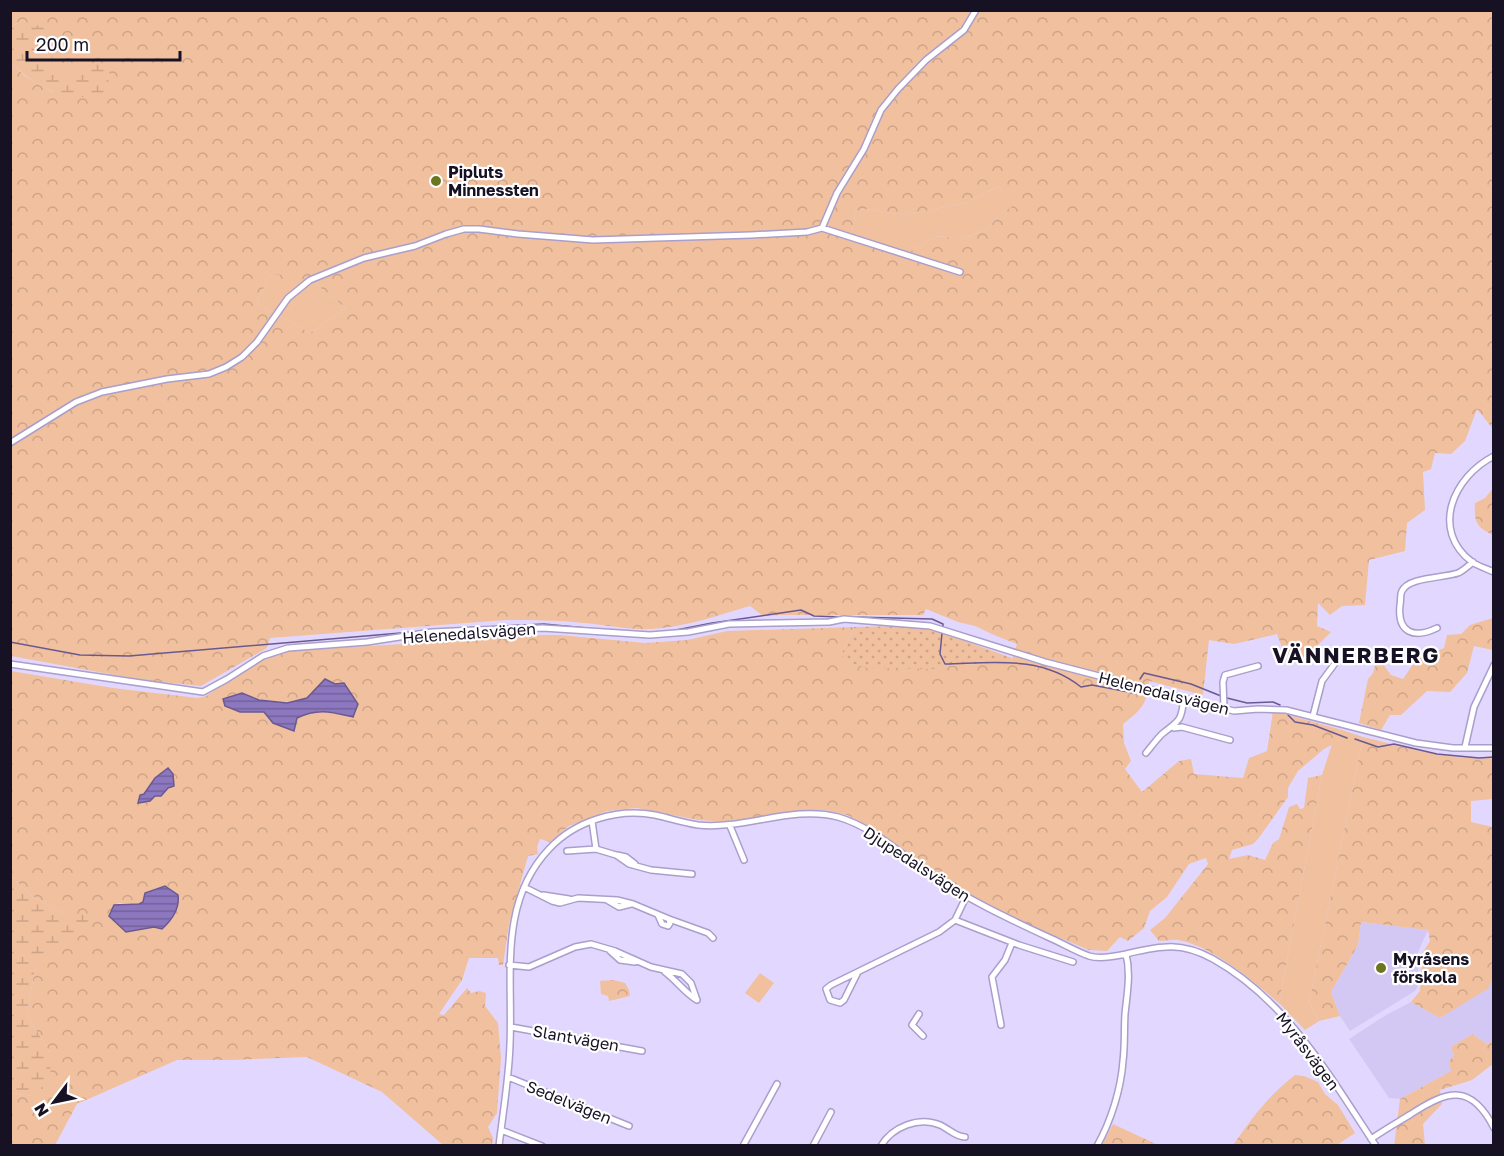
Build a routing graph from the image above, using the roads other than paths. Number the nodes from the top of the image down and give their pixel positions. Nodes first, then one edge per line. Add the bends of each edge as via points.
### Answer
1 (976, 10) edge
2 (822, 228) junction
3 (960, 272) dead end
4 (10, 443) edge
5 (1494, 456) edge
6 (1473, 562) junction
7 (1494, 572) edge
8 (1437, 628) dead end
9 (1336, 662) dead end
10 (10, 664) edge
11 (1494, 665) edge
12 (1258, 666) dead end
13 (1184, 698) junction
14 (1224, 708) junction
15 (1312, 716) junction
16 (1174, 728) junction
17 (1230, 740) dead end
18 (1466, 747) junction
19 (1494, 748) edge
20 (1146, 753) dead end
21 (592, 821) junction
22 (730, 826) junction
23 (596, 849) junction
24 (567, 852) dead end
25 (744, 860) dead end
26 (692, 874) dead end
27 (524, 887) junction
28 (966, 897) junction
29 (955, 920) junction
30 (713, 938) dead end
31 (1012, 942) junction
32 (1126, 954) junction
33 (1073, 962) dead end
34 (509, 965) junction
35 (664, 972) junction
36 (858, 972) junction
37 (685, 976) junction
38 (680, 983) junction
39 (919, 1014) dead end
40 (1001, 1025) dead end
41 (510, 1027) junction
42 (923, 1035) dead end
43 (642, 1051) dead end
44 (508, 1077) junction
45 (777, 1084) dead end
46 (831, 1112) dead end
47 (630, 1126) dead end
48 (1494, 1128) edge
49 (501, 1130) junction
50 (965, 1137) dead end
51 (1371, 1139) junction
52 (499, 1146) edge
53 (542, 1146) edge
54 (743, 1146) edge
55 (813, 1146) edge
56 (881, 1146) edge
57 (1097, 1146) edge
58 (1376, 1146) edge

1 - 2 street via 964,30 926,60 881,110
2 - 3 street
2 - 4 street via 751,235 592,240 464,229 364,258 310,280 288,297 257,342 226,367 209,375 102,392 76,402
5 - 6 street via 1460,485 1450,506 1451,533
6 - 7 street
6 - 8 street via 1459,572 1410,583 1402,591 1399,615 1408,632 1424,634
9 - 15 street via 1322,681
10 - 13 street, Helenedalsvägen via 203,692 277,650 432,632 543,628 650,635 729,624 844,619 943,629 1045,662
11 - 18 street via 1474,707
12 - 14 street via 1225,675
13 - 14 street, Helenedalsvägen
13 - 16 street
14 - 15 street, Helenedalsvägen via 1273,709
15 - 18 street, Helenedalsvägen via 1416,743
16 - 17 street
16 - 20 street via 1161,735
18 - 19 street, Helenedalsvägen
21 - 22 street, Djupedalsvägen via 630,813 694,825
21 - 23 street
21 - 27 street, Djupedalsvägen via 549,848
22 - 25 street
22 - 28 street, Djupedalsvägen via 798,815 821,814 847,820 867,829
23 - 24 street
23 - 26 street via 626,857 651,870
27 - 30 street via 541,895 633,904 658,915 665,926 669,919
27 - 34 street, Djupedalsvägen via 512,926
28 - 29 street
28 - 32 street, Djupedalsvägen via 1089,956
29 - 31 street
29 - 36 street via 939,932
31 - 33 street
31 - 40 street via 992,977
32 - 51 street, Myråsvägen via 1178,946 1214,960 1239,977 1285,1017 1305,1041
32 - 57 street via 1129,969 1124,1059 1120,1084
34 - 35 street via 538,962 591,944
34 - 41 street, Djupedalsvägen
35 - 37 street
35 - 38 street
36 - 36 street via 826,989 830,1000 840,1003
37 - 38 street
37 - 38 street via 697,1000
39 - 42 street via 912,1025
41 - 43 street, Slantvägen
41 - 44 street, Djupedalsvägen
44 - 47 street, Sedelvägen
44 - 49 street, Djupedalsvägen
45 - 54 street
46 - 55 street
48 - 51 street via 1468,1098 1452,1094 1429,1102
49 - 52 street, Djupedalsvägen
49 - 53 street
50 - 56 street via 934,1123 921,1122 895,1130
51 - 58 street, Myråsvägen

